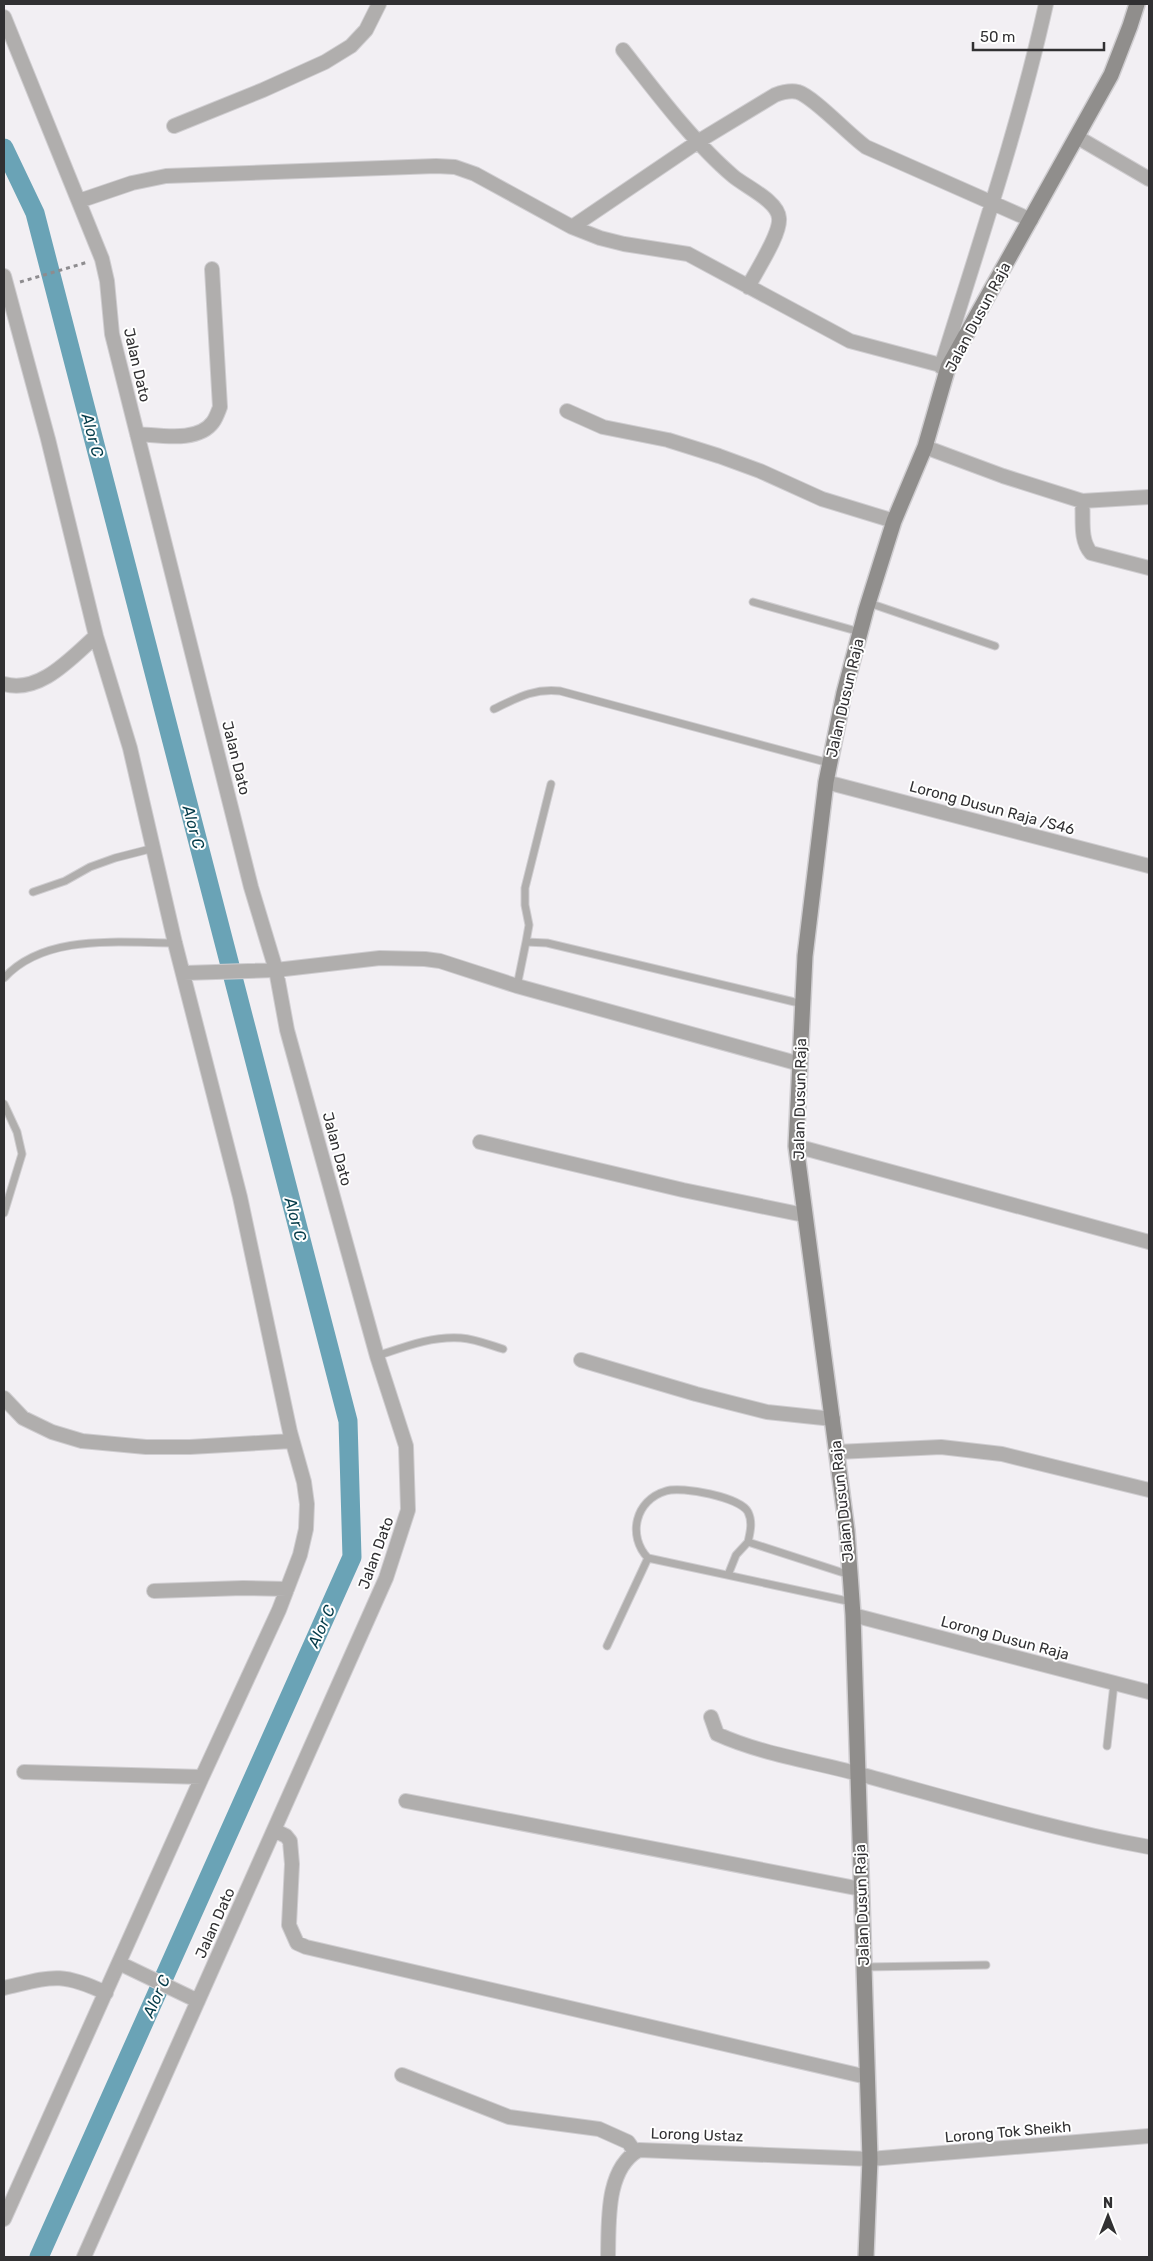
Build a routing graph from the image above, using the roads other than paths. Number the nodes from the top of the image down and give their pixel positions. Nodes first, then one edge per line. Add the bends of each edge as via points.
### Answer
1 (379, 4) edge
2 (1046, 4) edge
3 (1137, 4) edge
4 (4, 17) edge
5 (623, 50) dead end
6 (174, 126) dead end
7 (1077, 137) junction
8 (699, 141) junction
9 (1149, 179) edge
10 (79, 201) junction
11 (992, 202) junction
12 (1031, 220) junction
13 (572, 227) junction
14 (212, 269) dead end
15 (4, 276) edge
16 (748, 286) junction
17 (945, 367) junction
18 (567, 411) dead end
19 (137, 434) junction
20 (925, 447) junction
21 (1149, 497) edge
22 (1082, 501) junction
23 (894, 521) junction
24 (1149, 568) edge
25 (752, 602) dead end
26 (869, 603) junction
27 (860, 632) junction
28 (96, 636) junction
29 (995, 646) dead end
30 (4, 684) edge
31 (494, 708) dead end
32 (829, 763) junction
33 (826, 782) junction
34 (551, 784) dead end
35 (154, 848) junction
36 (1149, 866) edge
37 (33, 892) dead end
38 (526, 942) junction
39 (175, 943) junction
40 (273, 970) junction
41 (188, 973) junction
42 (4, 978) edge
43 (517, 986) junction
44 (803, 1004) junction
45 (800, 1064) junction
46 (4, 1104) edge
47 (480, 1142) dead end
48 (796, 1146) junction
49 (4, 1213) edge
50 (804, 1215) junction
51 (1149, 1242) edge
52 (503, 1349) dead end
53 (377, 1356) junction
54 (581, 1360) dead end
55 (4, 1398) edge
56 (833, 1419) junction
57 (292, 1441) junction
58 (837, 1452) junction
59 (1149, 1490) edge
60 (748, 1542) junction
61 (648, 1558) junction
62 (728, 1575) junction
63 (850, 1575) junction
64 (288, 1589) junction
65 (154, 1591) dead end
66 (852, 1609) junction
67 (607, 1646) dead end
68 (1114, 1684) junction
69 (1149, 1692) edge
70 (711, 1717) dead end
71 (1107, 1746) dead end
72 (24, 1772) dead end
73 (858, 1774) junction
74 (202, 1777) junction
75 (406, 1801) dead end
76 (274, 1830) junction
77 (1149, 1847) edge
78 (861, 1889) junction
79 (123, 1965) junction
80 (986, 1965) dead end
81 (863, 1967) junction
82 (4, 1988) edge
83 (106, 1992) junction
84 (197, 2000) junction
85 (402, 2075) dead end
86 (868, 2077) junction
87 (1149, 2136) edge
88 (635, 2152) junction
89 (870, 2159) junction
90 (4, 2219) edge
91 (84, 2257) edge
92 (608, 2257) edge
93 (866, 2257) edge

1 - 6 street via 366,30 351,46 326,62
2 - 11 street via 1036,51
3 - 7 main road, Jalan Dusun Raja via 1111,75
4 - 10 street, Jalan Dato
5 - 8 street
7 - 9 street
7 - 12 main road, Jalan Dusun Raja
8 - 11 street via 775,95 797,92 807,96 866,147
8 - 13 street
8 - 16 street via 725,170 777,210 780,219 777,231
10 - 13 street via 132,183 166,176 455,167 475,174
10 - 19 street, Jalan Dato via 102,259 112,334
11 - 12 street
11 - 17 street
12 - 17 main road, Jalan Dusun Raja
13 - 16 street via 624,244 688,254
14 - 19 street via 220,408 213,422 202,432 180,436
15 - 28 street via 48,438
16 - 17 street via 850,341
17 - 20 main road, Jalan Dusun Raja
18 - 23 street via 603,427 668,440 718,456 822,499
19 - 40 street, Jalan Dato
20 - 22 street
20 - 23 main road, Jalan Dusun Raja
21 - 22 street
22 - 24 street via 1084,538 1091,553
23 - 26 main road, Jalan Dusun Raja
25 - 27 lane
26 - 27 main road, Jalan Dusun Raja
26 - 29 lane
27 - 32 main road, Jalan Dusun Raja
28 - 30 street via 56,671 34,683 16,687
28 - 35 street via 130,748
31 - 32 lane via 530,692 560,690
32 - 33 main road, Jalan Dusun Raja
33 - 36 street, Lorong Dusun Raja /S46
33 - 44 main road, Jalan Dusun Raja via 805,956
34 - 38 lane via 526,888 529,925
35 - 37 lane via 90,867
35 - 39 street
38 - 43 lane
38 - 44 lane via 547,943
39 - 41 street
39 - 42 lane via 71,946 41,953 13,967
40 - 41 street
40 - 43 street via 380,958 425,959
40 - 53 street, Jalan Dato
41 - 57 street
43 - 45 street
44 - 45 main road, Jalan Dusun Raja
45 - 48 main road, Jalan Dusun Raja
46 - 49 lane via 17,1132 22,1154
47 - 50 street
48 - 50 main road, Jalan Dusun Raja
48 - 51 street
50 - 56 main road, Jalan Dusun Raja
52 - 53 lane via 463,1338 443,1338
53 - 76 street, Jalan Dato via 406,1446 408,1510 386,1578
54 - 56 street via 767,1412
55 - 57 street via 23,1418 52,1432 82,1441 146,1447
56 - 58 main road, Jalan Dusun Raja
57 - 64 street via 307,1504 306,1529
58 - 59 street via 941,1447 1002,1454
58 - 63 main road, Jalan Dusun Raja
60 - 61 lane via 750,1518 744,1506 714,1495 667,1490 652,1497 637,1518 637,1542
60 - 62 lane via 736,1554
60 - 63 lane
61 - 62 lane
61 - 67 lane
62 - 66 lane
63 - 66 main road, Jalan Dusun Raja
64 - 65 street
64 - 74 street
66 - 68 street, Lorong Dusun Raja
66 - 73 main road, Jalan Dusun Raja
68 - 69 street, Lorong Dusun Raja
68 - 71 lane
70 - 73 street via 716,1734 742,1745
72 - 74 street
73 - 77 street via 978,1808
73 - 78 main road, Jalan Dusun Raja
74 - 79 street
75 - 78 street
76 - 84 street, Jalan Dato
76 - 86 street via 290,1841 289,1925 297,1944
78 - 81 main road, Jalan Dusun Raja
79 - 83 street
79 - 84 street
80 - 81 lane
81 - 86 main road, Jalan Dusun Raja
82 - 83 street via 48,1977 66,1977
83 - 90 street
84 - 91 street, Jalan Dato
85 - 88 street via 509,2117 599,2129 628,2142
86 - 89 main road, Jalan Dusun Raja
87 - 89 street, Lorong Tok Sheikh
88 - 89 street, Lorong Ustaz via 654,2149
88 - 92 street, Lorong Ustaz via 624,2163 612,2194
89 - 93 main road, Jalan Dusun Raja

